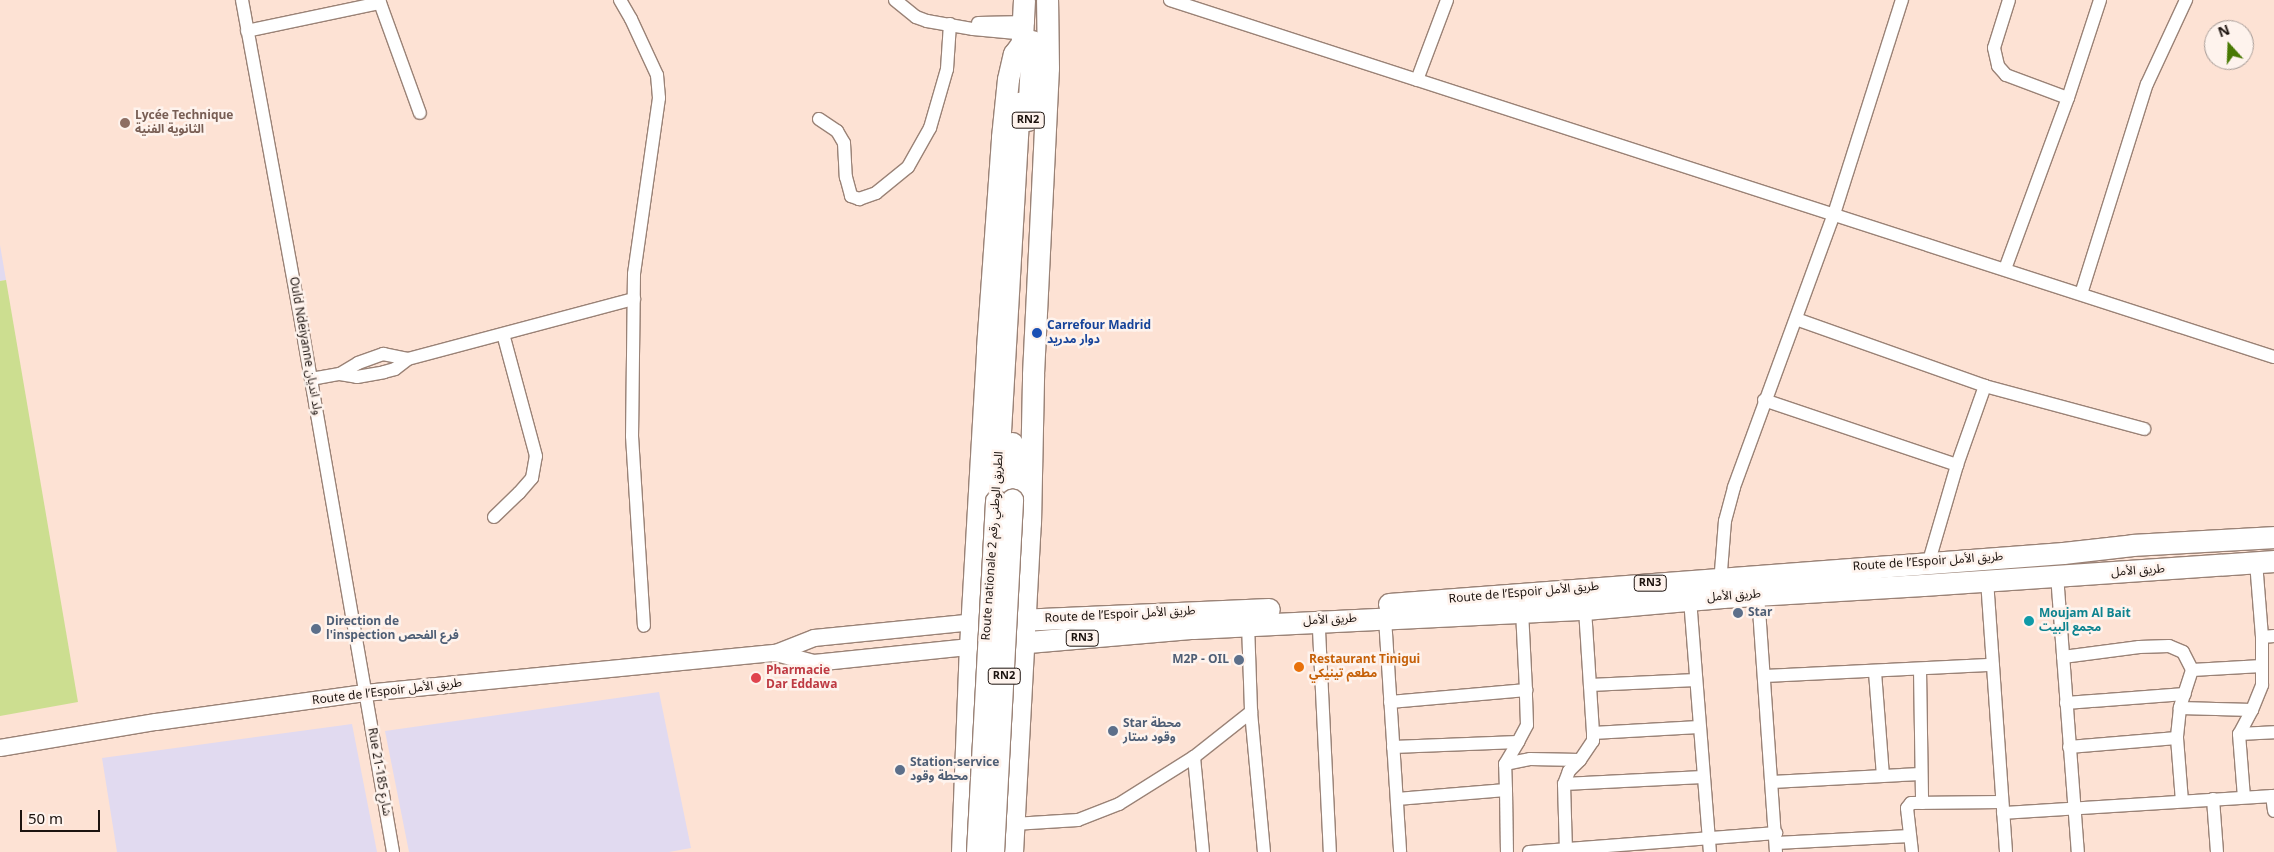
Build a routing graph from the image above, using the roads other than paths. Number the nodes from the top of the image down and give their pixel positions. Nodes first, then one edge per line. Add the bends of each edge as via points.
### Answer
1 (242, 0) edge
2 (620, 0) edge
3 (895, 0) edge
4 (1024, 0) edge
5 (1034, 0) edge
6 (1047, 0) edge
7 (1170, 0) edge
8 (1447, 0) edge
9 (1902, 0) edge
10 (2009, 0) edge
11 (2100, 0) edge
12 (2186, 0) edge
13 (380, 2) edge
14 (954, 24) junction
15 (247, 31) junction
16 (1026, 31) junction
17 (1417, 80) junction
18 (2068, 98) junction
19 (420, 113) dead end
20 (819, 119) dead end
21 (1834, 214) junction
22 (2005, 269) junction
23 (2081, 294) junction
24 (634, 299) junction
25 (1796, 319) junction
26 (504, 334) junction
27 (2274, 357) edge
28 (311, 379) junction
29 (1985, 386) junction
30 (1764, 400) junction
31 (2144, 429) dead end
32 (1957, 465) junction
33 (1004, 500) junction
34 (494, 517) dead end
35 (2274, 537) edge
36 (1929, 561) junction
37 (2265, 562) edge
38 (2058, 575) junction
39 (1987, 580) junction
40 (1721, 587) junction
41 (1758, 595) junction
42 (1690, 599) junction
43 (1585, 608) junction
44 (1522, 612) junction
45 (1385, 618) junction
46 (1025, 619) junction
47 (1320, 621) junction
48 (973, 622) junction
49 (1248, 624) junction
50 (644, 626) dead end
51 (1193, 628) joint
52 (2268, 636) edge
53 (1024, 642) junction
54 (970, 647) junction
55 (776, 653) junction
56 (2063, 657) junction
57 (1993, 666) junction
58 (2262, 666) junction
59 (1920, 669) junction
60 (2192, 670) junction
61 (1875, 672) junction
62 (1764, 676) junction
63 (1696, 680) junction
64 (1590, 685) junction
65 (2268, 685) edge
66 (1526, 690) junction
67 (365, 693) junction
68 (2185, 694) junction
69 (1390, 702) junction
70 (2066, 703) junction
71 (2180, 708) junction
72 (2252, 710) junction
73 (1251, 712) junction
74 (1699, 727) junction
75 (2274, 732) edge
76 (1593, 733) junction
77 (2239, 734) junction
78 (2177, 738) junction
79 (1518, 742) junction
80 (1393, 747) junction
81 (2069, 747) junction
82 (0, 748) edge
83 (1194, 757) junction
84 (1580, 760) junction
85 (1505, 764) junction
86 (1921, 774) junction
87 (1883, 776) junction
88 (1702, 777) junction
89 (1772, 782) junction
90 (1564, 784) junction
91 (1506, 790) junction
92 (2273, 796) edge
93 (2244, 797) junction
94 (1397, 799) junction
95 (2213, 799) junction
96 (2182, 801) junction
97 (1922, 803) junction
98 (2003, 807) junction
99 (2074, 808) junction
100 (2274, 811) edge
101 (1014, 824) junction
102 (1910, 836) junction
103 (1776, 843) edge
104 (1709, 846) edge
105 (1838, 846) edge
106 (1566, 850) junction
107 (1600, 850) edge
108 (393, 852) edge
109 (962, 852) edge
110 (977, 852) edge
111 (993, 852) edge
112 (1012, 852) edge
113 (1203, 852) edge
114 (1264, 852) edge
115 (1330, 852) edge
116 (1400, 852) edge
117 (1507, 852) edge
118 (1529, 852) edge
119 (1542, 852) edge
120 (1912, 852) edge
121 (2006, 852) edge
122 (2078, 852) edge
123 (2217, 852) edge

1 - 15 street, Ould Ndeiyanne ولد انديان
2 - 24 street via 657,75 659,98 634,274
3 - 14 street via 916,17
4 - 16 highway, RN2
5 - 16 highway, RN2
6 - 46 highway via 1048,68 1033,365
7 - 17 street
8 - 17 street
9 - 21 street
10 - 18 street via 1994,48 1998,66 2006,75
11 - 18 street
12 - 23 street via 2147,84
13 - 15 street
13 - 19 street
14 - 16 street
14 - 20 street via 947,69 930,128 908,167 876,193 859,199 851,196 844,143 837,131
15 - 28 street, Ould Ndeiyanne ولد انديان
16 - 33 highway, Route nationale الطريق الوطني رقم 2 / RN2
16 - 48 highway via 1014,54 1008,79 1002,137
17 - 21 street
18 - 22 street
21 - 22 street
21 - 25 street
22 - 23 street
23 - 27 street
24 - 26 street
24 - 50 street via 632,436
25 - 29 street
25 - 30 street
26 - 28 street via 408,359 383,354 340,374
26 - 34 street via 536,456 532,478
28 - 67 street, Ould Ndeiyanne ولد انديان
29 - 31 street
29 - 32 street
30 - 32 street
30 - 40 street via 1725,521
32 - 36 street
33 - 110 highway, Route nationale الطريق الوطني رقم 2 / RN2, bridge
33 - 111 highway, Route nationale الطريق الوطني رقم 2 / RN2, bridge
35 - 36 highway, Route de l’Espoir طريق الأمل / RN3
36 - 40 highway, Route de l’Espoir طريق الأمل / RN3
37 - 38 highway, طريق الأمل / RN3
37 - 52 street
38 - 39 highway, طريق الأمل / RN3
38 - 56 street
39 - 41 highway, طريق الأمل / RN3
39 - 57 street
40 - 41 highway, طريق الأمل / RN3
40 - 42 highway, طريق الأمل / RN3
40 - 46 highway, Route de l’Espoir طريق الأمل / RN3
41 - 62 street
42 - 43 highway, طريق الأمل / RN3
42 - 63 street
43 - 44 highway, طريق الأمل / RN3
43 - 64 street
44 - 45 highway, طريق الأمل / RN3
44 - 66 street
45 - 47 highway, طريق الأمل / RN3
45 - 69 street
46 - 48 highway, Route de l’Espoir طريق الأمل / RN3
46 - 53 highway
47 - 49 highway, طريق الأمل / RN3
47 - 115 street
48 - 54 highway
48 - 55 street, Route de l’Espoir طريق الأمل / RN3 via 814,638
49 - 51 highway, طريق الأمل / RN3
49 - 73 street
51 - 53 highway, Route de l’Espoir طريق الأمل / RN3
52 - 58 street
53 - 54 highway, Route de l’Espoir طريق الأمل / RN3
53 - 101 highway
54 - 55 street, Route de l’Espoir طريق الأمل / RN3 via 814,663
54 - 109 highway
55 - 67 street, Route de l’Espoir طريق الأمل / RN3
56 - 60 street via 2169,646 2183,652
56 - 70 street
57 - 59 street
57 - 98 street
58 - 60 street
58 - 65 street
59 - 61 street
59 - 86 street
60 - 68 street
61 - 62 street
61 - 87 street
62 - 89 street
63 - 64 street
63 - 74 street
64 - 76 street
65 - 72 street
66 - 69 street
66 - 79 street via 1528,725
67 - 82 street, Route de l’Espoir طريق الأمل / RN3
67 - 108 street, Rue 21-185 شارع
68 - 70 street
68 - 71 street
69 - 80 street
70 - 81 street
71 - 72 street
71 - 78 street
72 - 77 street
73 - 83 street
73 - 114 street
74 - 76 street
74 - 88 street
75 - 77 street
76 - 84 street via 1593,742
77 - 93 street
78 - 81 street
78 - 96 street
79 - 80 street
79 - 85 street
80 - 94 street
81 - 99 street
83 - 101 street via 1138,794 1100,813 1078,820
83 - 113 street
84 - 85 street via 1530,759
84 - 90 street via 1569,771
85 - 91 street
86 - 87 street
86 - 97 street
87 - 89 street
88 - 90 street
88 - 104 street
89 - 103 street
90 - 106 street
91 - 94 street
91 - 117 street
92 - 93 street
92 - 100 street
93 - 95 street
94 - 116 street
95 - 96 street
95 - 123 street
96 - 99 street
97 - 98 street
97 - 102 street via 1908,805
98 - 99 street
98 - 121 street
99 - 122 street
101 - 112 highway
102 - 105 street
102 - 120 street
103 - 104 street
103 - 105 street
104 - 107 street
106 - 107 street
106 - 119 street
118 - 119 street

